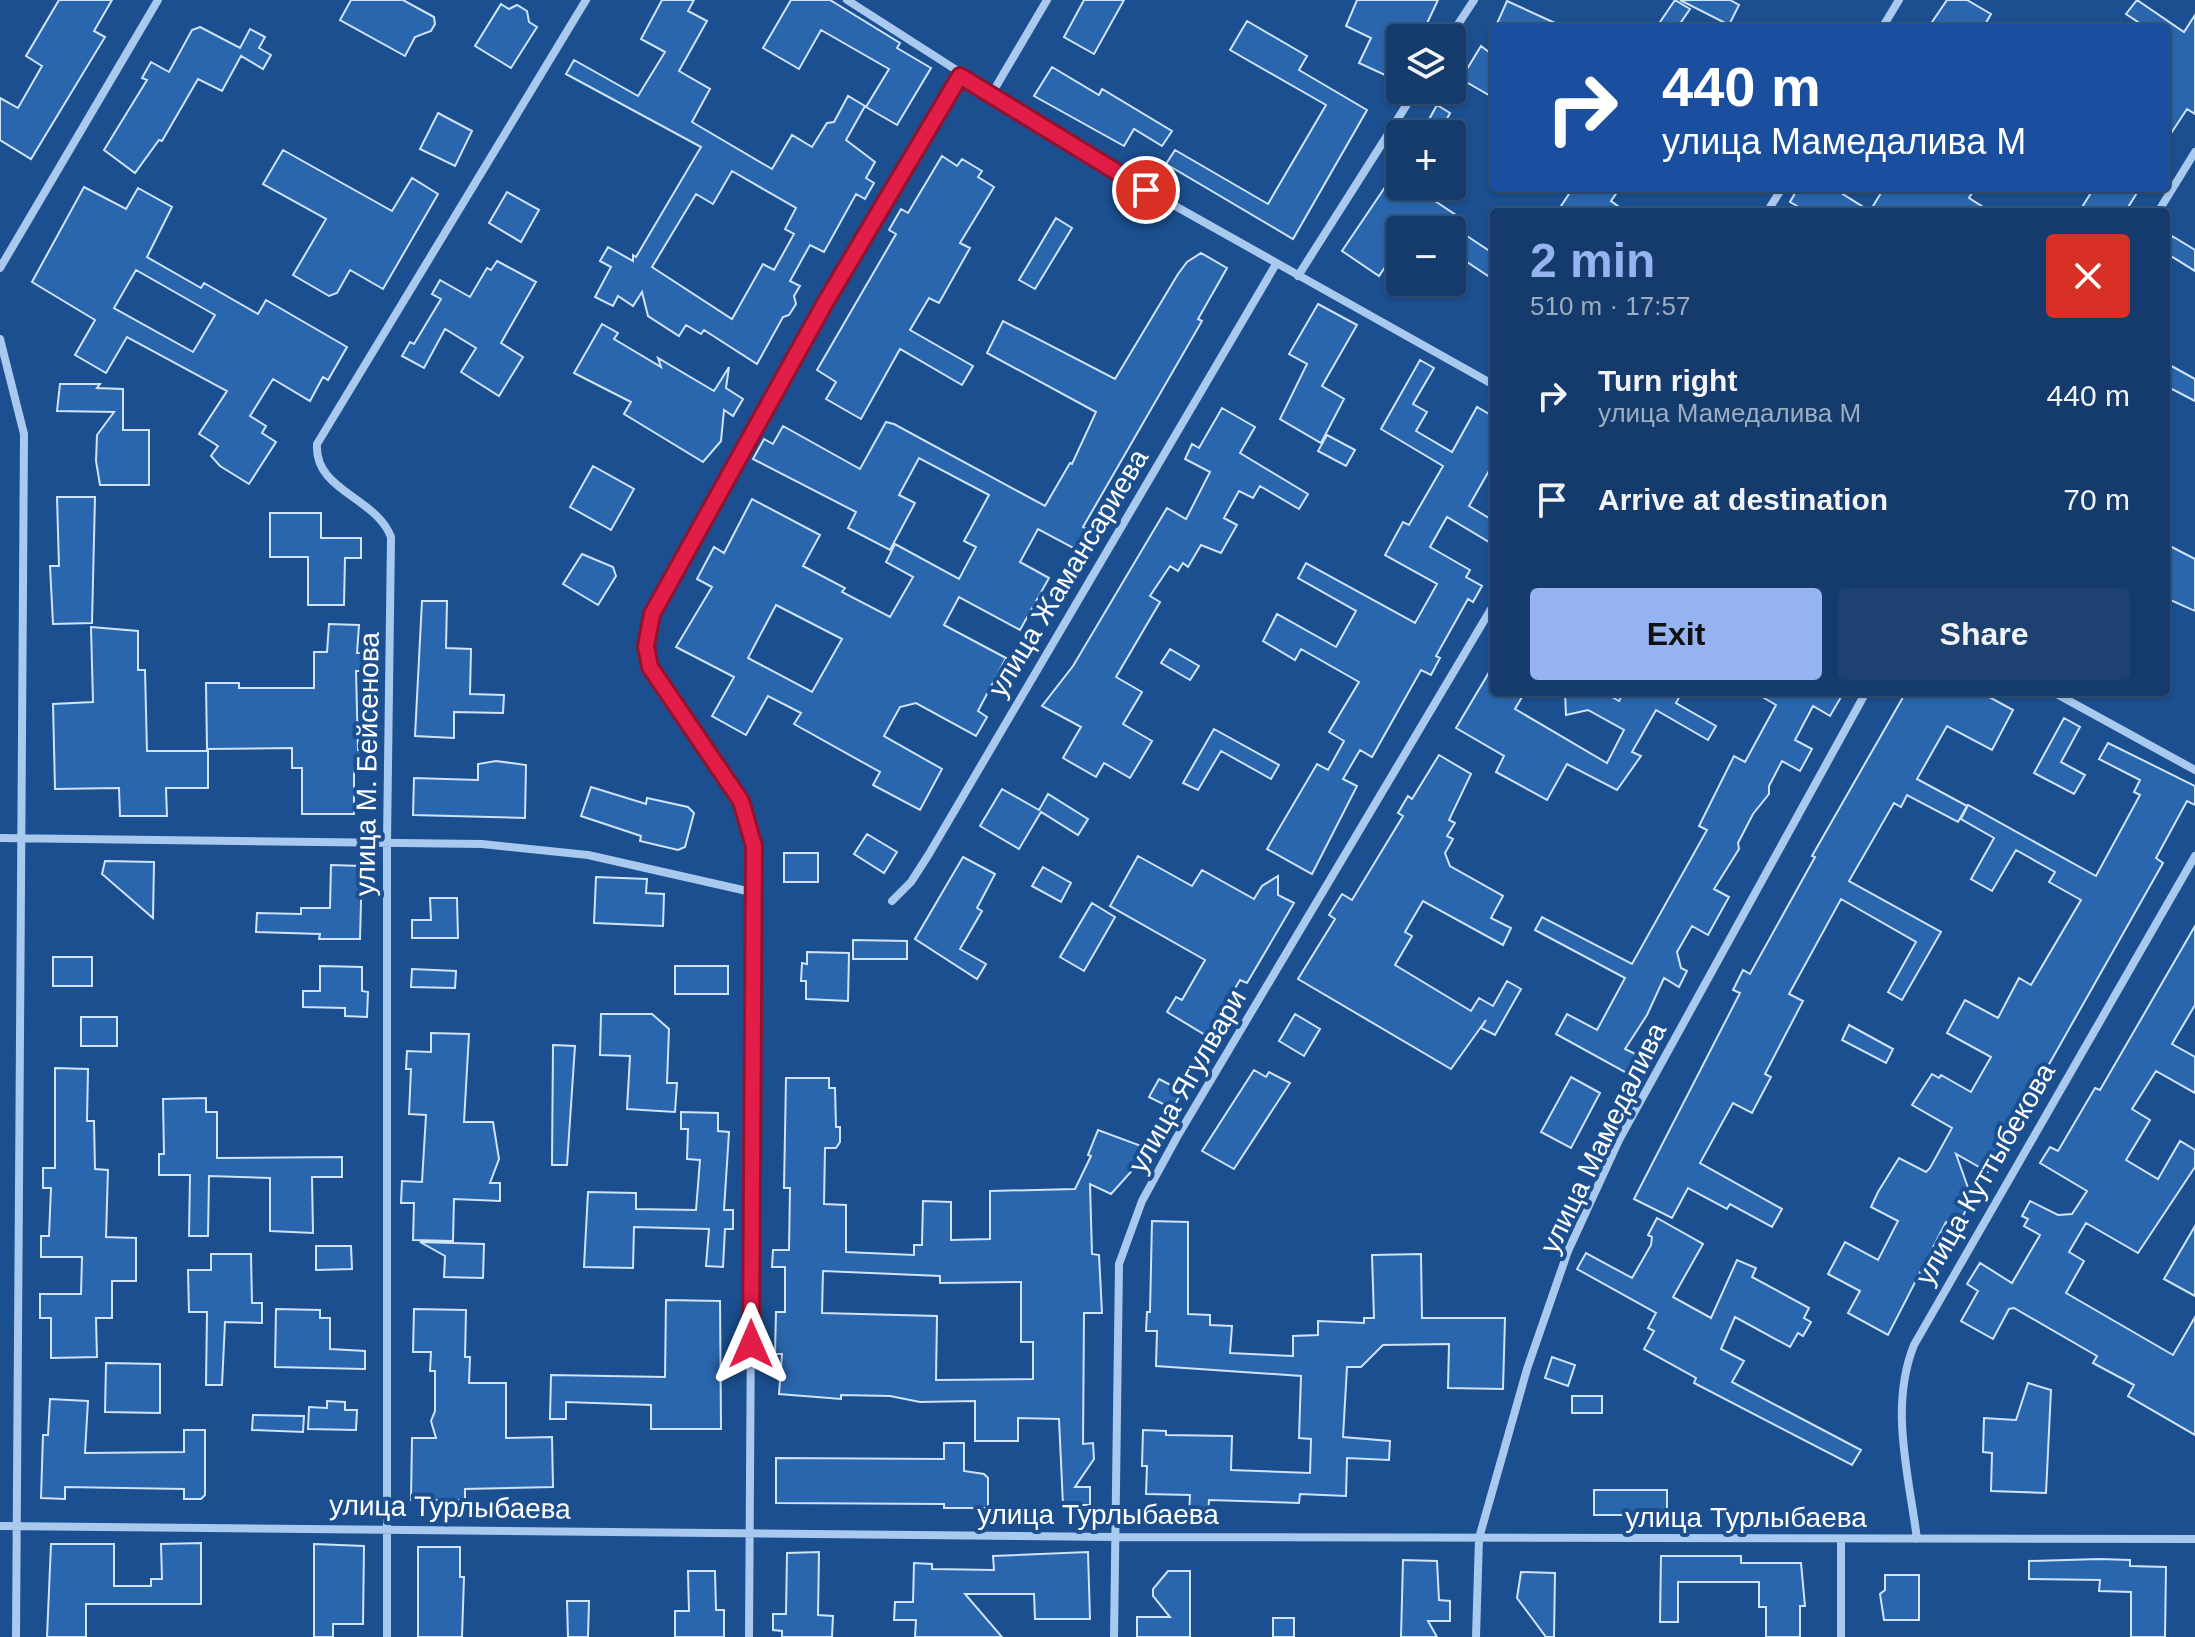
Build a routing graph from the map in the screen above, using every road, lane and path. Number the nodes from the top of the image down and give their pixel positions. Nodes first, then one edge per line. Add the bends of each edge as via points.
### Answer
1 (158, 0) edge
2 (586, 0) edge
3 (847, 0) edge
4 (1047, 0) edge
5 (1474, 0) edge
6 (1899, 0) edge
7 (1458, 24) edge
8 (1884, 24) edge
9 (960, 76) junction
10 (991, 95) junction
11 (1407, 104) edge
12 (2195, 152) edge
13 (2160, 208) edge
14 (1276, 264) junction
15 (0, 268) edge
16 (1298, 276) junction
17 (0, 339) edge
18 (1490, 383) edge
19 (1490, 611) edge
20 (1864, 696) edge
21 (2060, 696) edge
22 (2195, 770) edge
23 (0, 838) edge
24 (20, 838) junction
25 (387, 842) junction
26 (2195, 856) edge
27 (756, 893) junction
28 (892, 901) dead end
29 (0, 1526) edge
30 (17, 1526) junction
31 (388, 1528) junction
32 (749, 1532) junction
33 (1116, 1537) junction
34 (1479, 1538) junction
35 (1917, 1539) junction
36 (2195, 1539) edge
37 (1841, 1540) junction
38 (16, 1637) edge
39 (387, 1637) edge
40 (749, 1637) edge
41 (1114, 1637) edge
42 (1476, 1637) edge
43 (1841, 1637) edge

1 - 15 street
2 - 25 street, улица М. Бейсенова via 317,444 316,457 325,476 377,514 391,537
3 - 9 street
4 - 10 street
5 - 7 street
6 - 8 street
9 - 10 street
9 - 27 street via 825,303 647,630 650,667 741,801 754,846
10 - 14 street
11 - 16 street
12 - 13 street
14 - 16 street
14 - 28 street, улица Жамансариева via 929,854
16 - 18 street
17 - 24 street via 24,434
19 - 33 street, улица Ягулвари via 1177,1137 1127,1235 1119,1264
20 - 34 street, улица Мамедалива via 1619,1140 1568,1251 1527,1369
21 - 22 street
23 - 24 street
24 - 25 street
24 - 30 street
25 - 27 street via 482,844 588,855
25 - 31 street, улица М. Бейсенова
26 - 35 street, улица Куттыбекова via 1914,1345 1902,1389 1901,1420
27 - 32 street
29 - 30 street, улица Турлыбаева
30 - 31 street, улица Турлыбаева
30 - 38 street
31 - 32 street, улица Турлыбаева
31 - 39 street, улица М. Бейсенова
32 - 33 street, улица Турлыбаева
32 - 40 street
33 - 34 street, улица Турлыбаева
33 - 41 street, улица Ягулвари
34 - 37 street, улица Турлыбаева
34 - 42 street, улица Мамедалива
35 - 36 street, улица Турлыбаева
35 - 37 street, улица Турлыбаева
37 - 43 street

